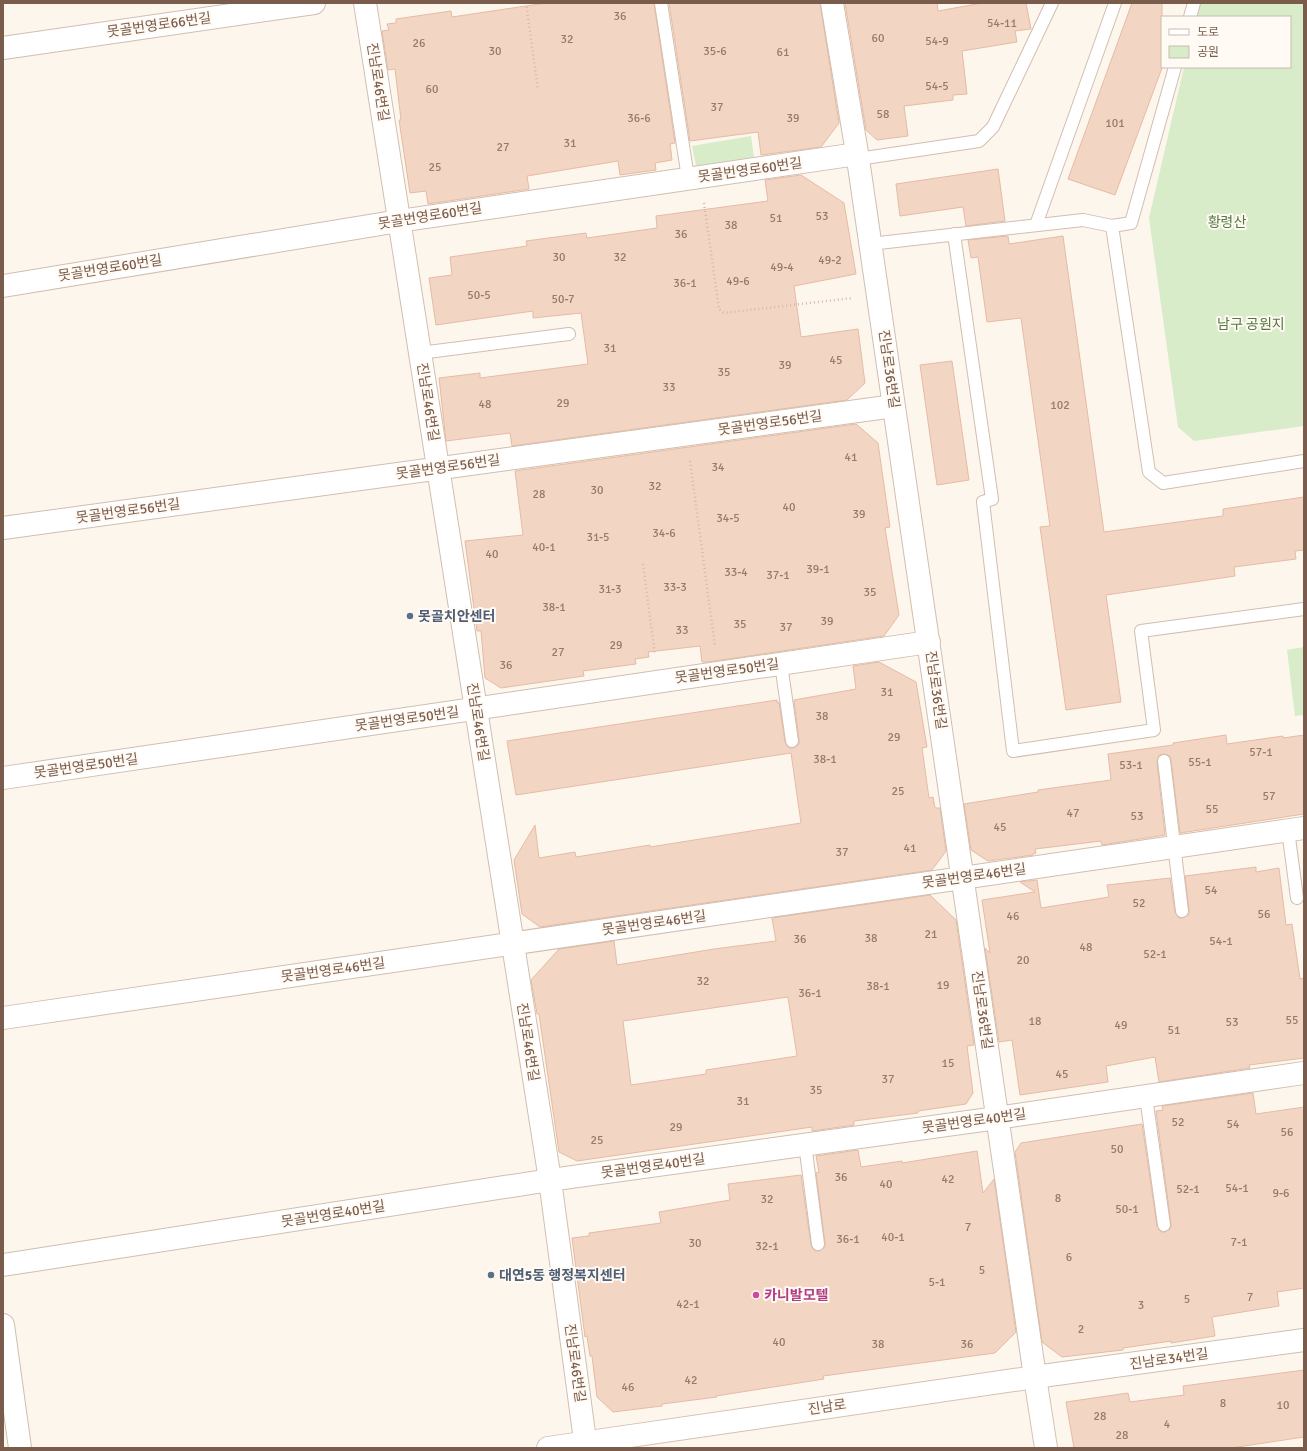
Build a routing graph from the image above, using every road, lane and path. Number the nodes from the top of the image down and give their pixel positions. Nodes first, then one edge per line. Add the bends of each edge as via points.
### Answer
1 (314, 3) edge
2 (365, 3) edge
3 (526, 3) edge
4 (661, 3) edge
5 (832, 3) edge
6 (1052, 3) edge
7 (1115, 3) edge
8 (1194, 3) edge
9 (1190, 16) edge
10 (3, 48) edge
11 (1175, 68) edge
12 (538, 90) dead end
13 (858, 157) junction
14 (695, 178) junction
15 (399, 220) junction
16 (1036, 225) junction
17 (1112, 226) junction
18 (954, 234) junction
19 (870, 244) junction
20 (3, 286) edge
21 (878, 294) junction
22 (569, 334) dead end
23 (420, 353) junction
24 (894, 406) junction
25 (686, 434) junction
26 (1304, 461) edge
27 (438, 468) junction
28 (3, 528) edge
29 (643, 564) dead end
30 (1304, 609) edge
31 (929, 642) junction
32 (781, 664) junction
33 (719, 673) junction
34 (659, 682) junction
35 (476, 709) junction
36 (792, 741) dead end
37 (1164, 761) dead end
38 (3, 778) edge
39 (1296, 829) edge
40 (1174, 847) junction
41 (962, 878) junction
42 (1297, 898) dead end
43 (1182, 911) dead end
44 (513, 944) junction
45 (3, 1018) edge
46 (1304, 1074) edge
47 (1146, 1096) junction
48 (997, 1118) junction
49 (804, 1144) junction
50 (550, 1180) junction
51 (1164, 1225) dead end
52 (818, 1244) dead end
53 (3, 1265) edge
54 (3, 1325) edge
55 (1304, 1340) edge
56 (1035, 1377) junction
57 (586, 1445) edge
58 (20, 1448) edge
59 (548, 1448) edge
60 (1046, 1448) edge

1 - 10 street, 못골번영로66번길
2 - 15 street, 진남로46번길
3 - 12 path
4 - 14 lane
5 - 13 street, 진남로36번길
6 - 13 lane via 993,127 979,141
7 - 16 lane
8 - 9 lane
11 - 17 lane via 1131,223
13 - 14 street, 못골번영로60번길
13 - 19 street, 진남로36번길
14 - 15 street, 못골번영로60번길
14 - 21 path via 719,309 724,313
15 - 20 street, 못골번영로60번길
15 - 23 street, 진남로46번길
16 - 17 lane via 1083,220
16 - 18 lane
17 - 26 lane via 1149,472 1163,483
18 - 19 lane
18 - 30 lane via 992,499 983,502 1013,751 1154,730 1142,632
19 - 21 street, 진남로36번길
21 - 24 street, 진남로36번길
22 - 23 lane
23 - 27 street, 진남로46번길
24 - 25 street, 못골번영로56번길
24 - 31 street, 진남로36번길
25 - 27 street, 못골번영로56번길
25 - 33 path
27 - 28 street, 못골번영로56번길
27 - 35 street, 진남로46번길
29 - 34 path
31 - 32 street, 못골번영로50번길
31 - 41 street, 진남로36번길
32 - 33 street, 못골번영로50번길
32 - 36 lane
33 - 34 street, 못골번영로50번길
34 - 35 street, 못골번영로50번길
35 - 38 street, 못골번영로50번길
35 - 44 street, 진남로46번길
37 - 40 lane
39 - 40 street, 못골번영로46번길
39 - 42 lane
40 - 41 street, 못골번영로46번길
40 - 43 lane
41 - 44 street, 못골번영로46번길
41 - 48 street, 진남로36번길
44 - 45 street, 못골번영로46번길
44 - 50 street, 진남로46번길
46 - 47 street, 못골번영로40번길
47 - 48 street, 못골번영로40번길
47 - 51 lane
48 - 49 street, 못골번영로40번길
48 - 56 street, 진남로36번길
49 - 50 street, 못골번영로40번길
49 - 52 lane
50 - 53 street, 못골번영로40번길
50 - 57 street, 진남로46번길
54 - 58 street
55 - 56 street, 진남로34번길
56 - 57 street, 진남로
56 - 60 street
57 - 59 street, 진남로

